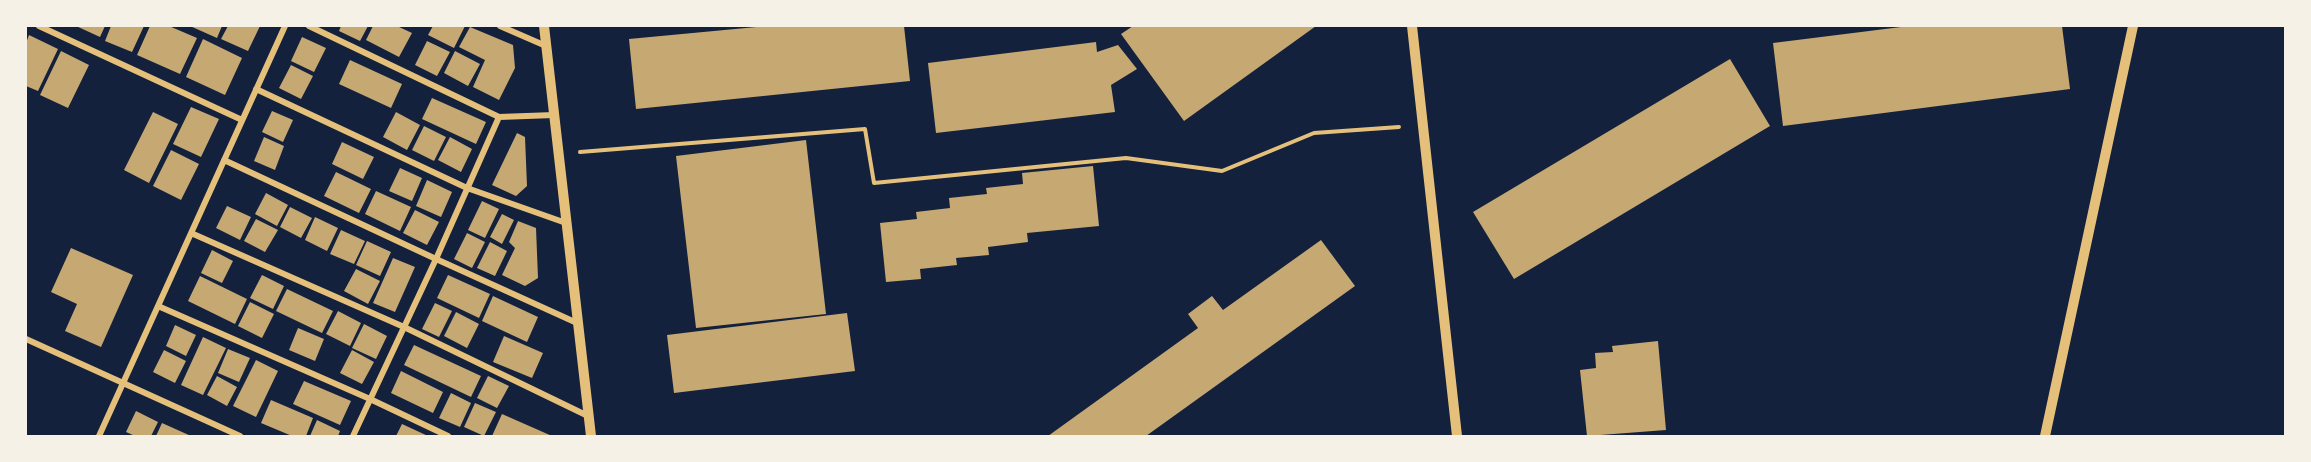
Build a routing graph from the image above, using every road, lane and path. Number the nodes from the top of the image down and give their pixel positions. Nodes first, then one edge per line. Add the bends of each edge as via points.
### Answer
1 (39, 26) edge
2 (285, 26) edge
3 (309, 26) edge
4 (500, 26) edge
5 (544, 26) edge
6 (1412, 26) edge
7 (2133, 26) edge
8 (547, 46) junction
9 (256, 89) junction
10 (554, 115) junction
11 (499, 117) junction
12 (242, 120) junction
13 (1423, 125) junction
14 (559, 153) junction
15 (224, 160) junction
16 (467, 188) junction
17 (567, 223) junction
18 (192, 232) junction
19 (436, 259) junction
20 (158, 306) junction
21 (578, 323) junction
22 (404, 327) junction
23 (26, 339) edge
24 (123, 383) junction
25 (370, 399) junction
26 (588, 416) junction
27 (99, 436) edge
28 (240, 436) edge
29 (353, 436) edge
30 (448, 436) edge
31 (591, 436) edge
32 (1457, 436) edge
33 (2045, 436) edge

1 - 12 street
2 - 9 street
3 - 11 street
4 - 8 street
5 - 8 street
6 - 13 street
7 - 33 street
8 - 10 street
9 - 12 street
9 - 16 street
10 - 11 street
10 - 14 street
11 - 16 street
12 - 15 street
13 - 14 path via 1314,133 1222,171 1126,158 874,183 864,129
13 - 32 street
14 - 17 street
15 - 18 street
15 - 19 street
16 - 17 street
16 - 19 street
17 - 21 street
18 - 20 street
18 - 22 street
19 - 21 street
19 - 22 street
20 - 24 street
20 - 25 street
21 - 26 street
22 - 25 street
22 - 26 street
23 - 24 street
24 - 27 street
24 - 28 street
25 - 29 street
25 - 30 street
26 - 31 street

